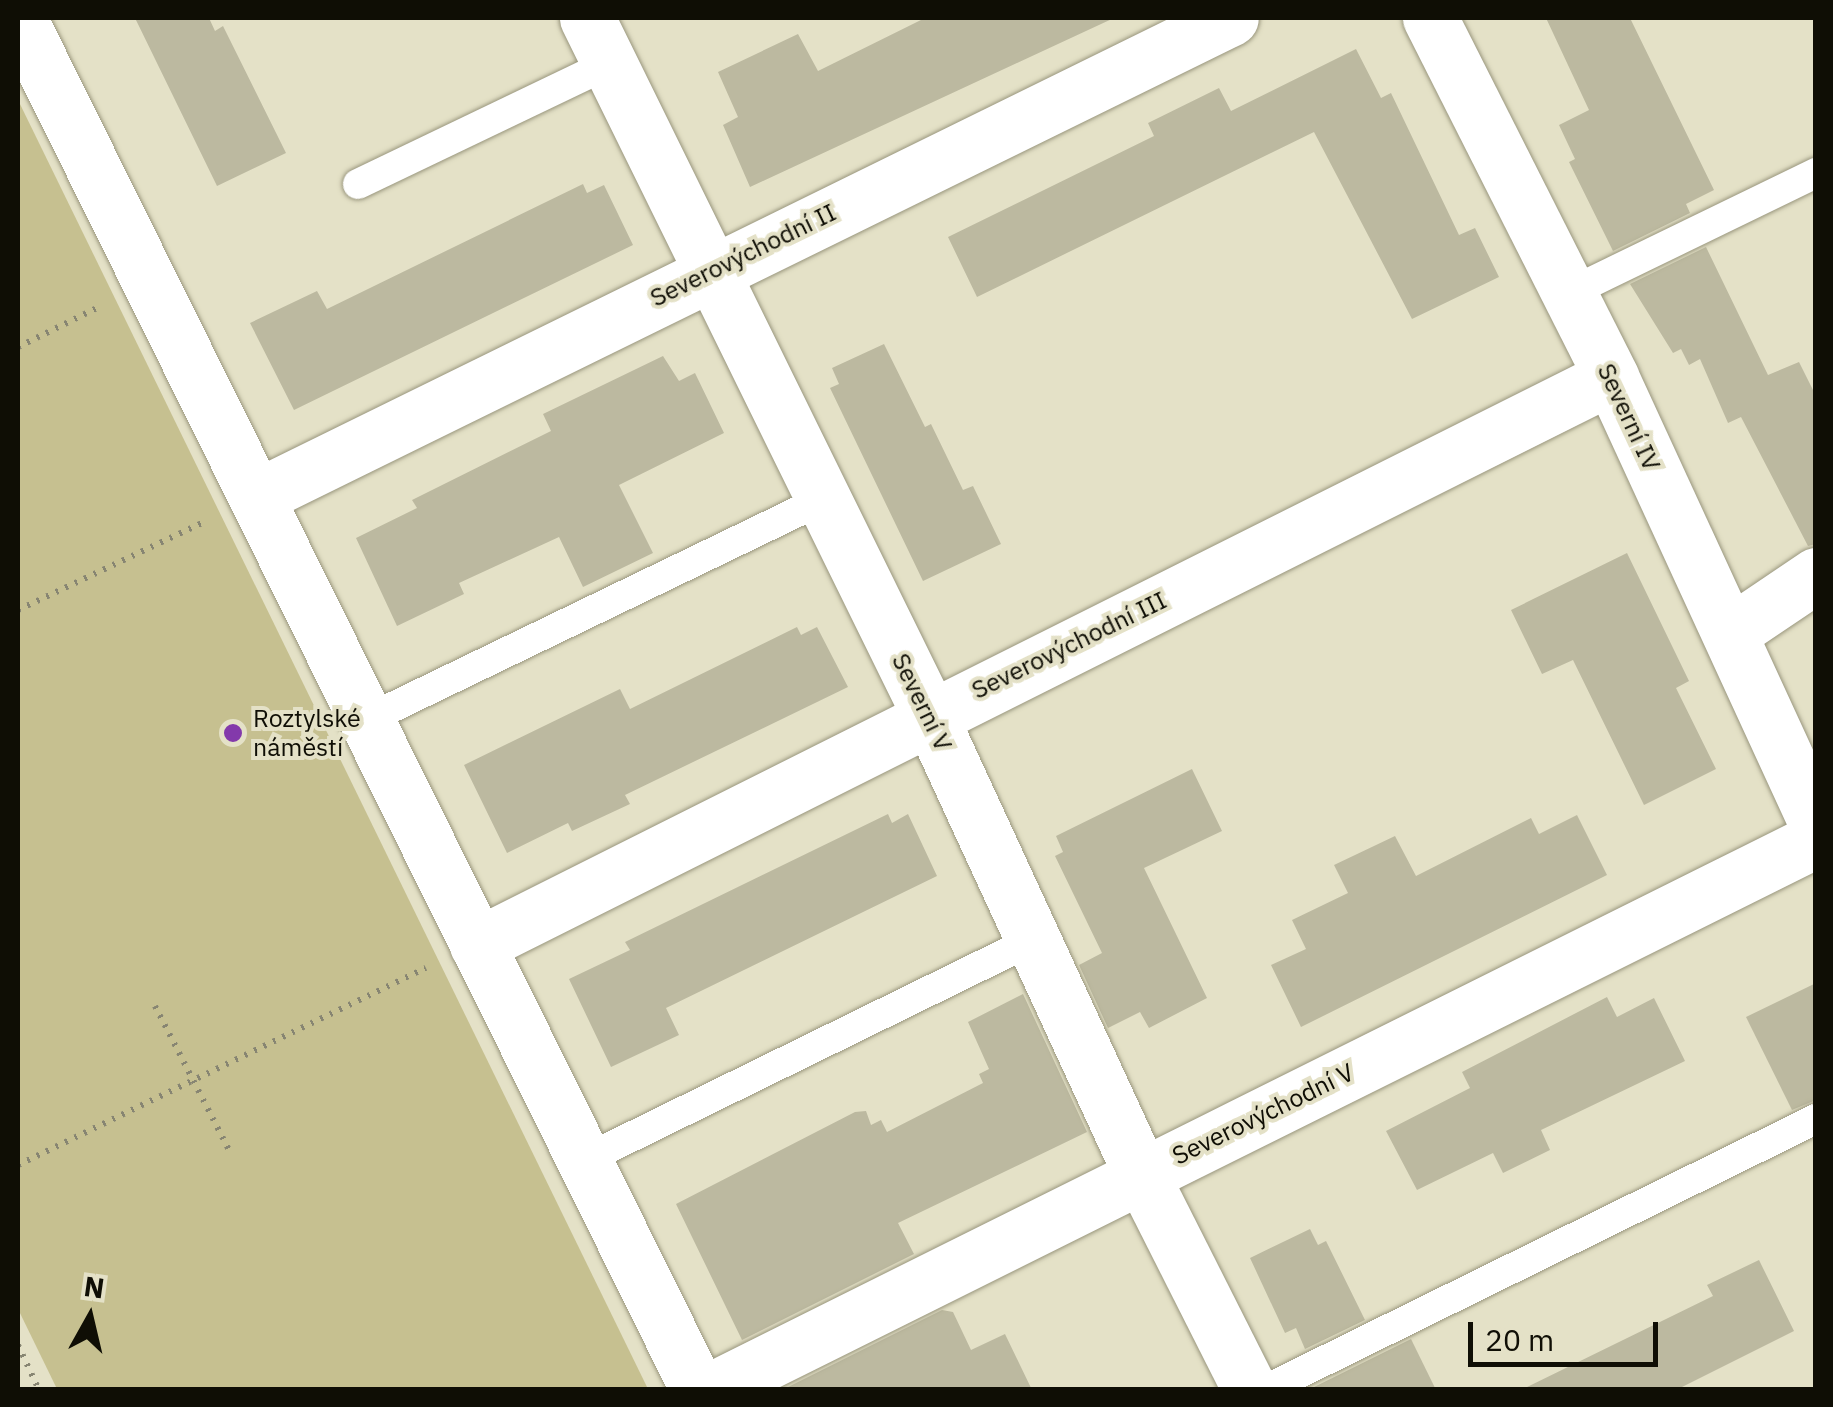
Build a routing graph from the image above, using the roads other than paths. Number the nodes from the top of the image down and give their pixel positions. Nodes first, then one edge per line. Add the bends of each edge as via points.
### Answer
1 (19, 18) edge
2 (1232, 18) edge
3 (1430, 18) edge
4 (598, 41) edge
5 (1816, 173) edge
6 (358, 184) dead end
7 (712, 270) junction
8 (1569, 293) junction
9 (1610, 376) junction
10 (256, 498) junction
11 (824, 498) junction
12 (1816, 575) edge
13 (1730, 634) junction
14 (929, 714) junction
15 (366, 720) junction
16 (1816, 822) edge
17 (1816, 840) edge
18 (1033, 940) junction
19 (477, 945) junction
20 (1816, 1118) edge
21 (584, 1160) junction
22 (1140, 1174) junction
23 (698, 1390) edge
24 (711, 1390) edge
25 (1250, 1390) edge
26 (1264, 1390) edge

1 - 10 street
2 - 7 street, Severovýchodní II
3 - 8 street, Severní IV
4 - 6 lane
4 - 7 street, Severní V
5 - 8 lane
7 - 10 street, Severovýchodní II
7 - 11 street, Severní V
8 - 9 street, Severní IV
9 - 13 street, Severní IV
9 - 14 street, Severovýchodní III
10 - 15 street
11 - 14 street, Severní V
11 - 15 lane
12 - 13 street
13 - 16 street, Severní IV
14 - 18 street, Severní V
14 - 19 street, Severovýchodní III
15 - 19 street
17 - 22 street, Severovýchodní V
18 - 21 lane
18 - 22 street, Severní V
19 - 21 street
20 - 26 lane
21 - 23 street
22 - 24 street, Severovýchodní V
22 - 25 street, Severní V

